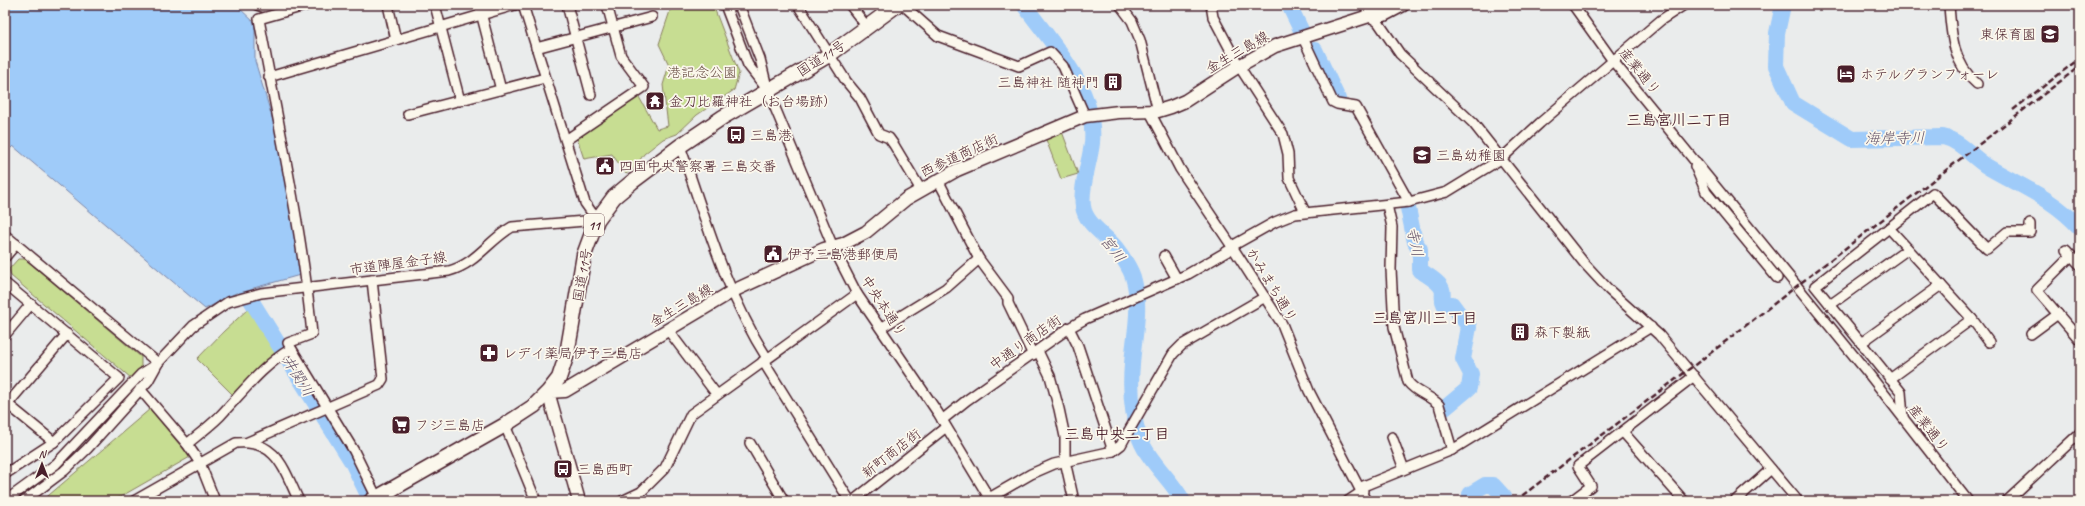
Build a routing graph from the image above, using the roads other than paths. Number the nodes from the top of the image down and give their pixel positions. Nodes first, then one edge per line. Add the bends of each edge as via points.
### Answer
1 (257, 5) edge
2 (271, 5) edge
3 (308, 5) edge
4 (388, 5) edge
5 (436, 5) edge
6 (479, 5) edge
7 (515, 5) edge
8 (523, 5) edge
9 (567, 5) edge
10 (607, 5) edge
11 (725, 5) edge
12 (739, 5) edge
13 (798, 5) edge
14 (850, 5) edge
15 (897, 5) edge
16 (902, 5) edge
17 (1120, 5) edge
18 (1211, 5) edge
19 (1403, 5) edge
20 (1573, 5) edge
21 (1684, 5) edge
22 (1949, 5) edge
23 (1367, 10) edge
24 (481, 15) junction
25 (652, 16) dead end
26 (441, 27) junction
27 (613, 27) junction
28 (867, 28) junction
29 (575, 37) junction
30 (1303, 38) junction
31 (396, 40) junction
32 (536, 48) junction
33 (829, 55) junction
34 (1614, 61) junction
35 (1239, 66) junction
36 (270, 77) junction
37 (545, 78) junction
38 (1977, 84) dead end
39 (501, 90) junction
40 (768, 91) junction
41 (591, 95) dead end
42 (460, 101) junction
43 (1154, 112) junction
44 (408, 114) dead end
45 (1090, 115) junction
46 (566, 140) junction
47 (680, 146) junction
48 (1690, 155) junction
49 (1501, 159) junction
50 (938, 180) junction
51 (921, 190) junction
52 (1409, 202) junction
53 (1387, 205) junction
54 (1305, 212) junction
55 (597, 220) junction
56 (2030, 224) dead end
57 (1889, 228) junction
58 (5, 235) edge
59 (16, 244) junction
60 (833, 247) junction
61 (1233, 247) junction
62 (1908, 249) junction
63 (1164, 256) dead end
64 (5, 257) edge
65 (979, 259) junction
66 (2080, 265) edge
67 (1777, 278) dead end
68 (1177, 279) junction
69 (372, 280) junction
70 (5, 283) edge
71 (1941, 285) junction
72 (308, 289) junction
73 (733, 291) junction
74 (857, 294) junction
75 (1265, 298) junction
76 (30, 304) junction
77 (1830, 305) junction
78 (2058, 314) junction
79 (1972, 319) junction
80 (1651, 327) junction
81 (881, 328) junction
82 (1069, 328) junction
83 (668, 330) junction
84 (5, 334) edge
85 (67, 334) junction
86 (2031, 334) dead end
87 (2080, 340) edge
88 (1990, 342) dead end
89 (1861, 343) junction
90 (291, 349) junction
91 (1036, 353) junction
92 (765, 359) junction
93 (158, 363) junction
94 (1694, 376) junction
95 (1890, 379) junction
96 (140, 390) junction
97 (548, 392) junction
98 (717, 395) junction
99 (6, 405) edge
100 (327, 408) junction
101 (1903, 417) junction
102 (944, 424) junction
103 (504, 425) junction
104 (1623, 432) junction
105 (2080, 433) edge
106 (1392, 437) dead end
107 (54, 442) junction
108 (248, 442) junction
109 (750, 443) dead end
110 (187, 444) junction
111 (1452, 450) junction
112 (1113, 451) junction
113 (1065, 461) junction
114 (200, 463) junction
115 (1404, 469) junction
116 (1771, 469) junction
117 (5, 474) edge
118 (1362, 489) junction
119 (374, 499) edge
120 (988, 500) edge
121 (5, 501) edge
122 (24, 501) edge
123 (134, 501) edge
124 (215, 501) edge
125 (299, 501) edge
126 (536, 501) edge
127 (579, 501) edge
128 (622, 501) edge
129 (784, 501) edge
130 (850, 501) edge
131 (853, 501) edge
132 (1074, 501) edge
133 (1348, 501) edge
134 (1366, 501) edge
135 (1571, 501) edge
136 (1684, 501) edge
137 (1735, 501) edge
138 (1798, 501) edge
139 (1968, 501) edge
140 (2007, 501) edge

1 - 2 street
3 - 36 street via 259,19
4 - 31 street
5 - 26 street
6 - 24 street
7 - 24 street
8 - 32 street
9 - 29 street
10 - 27 street
11 - 40 street via 748,65
12 - 40 street via 760,59
13 - 33 street
14 - 28 street
15 - 28 highway, 国道11号 / 11
16 - 45 street via 938,36 1019,66 1050,52 1063,66
17 - 43 street, かみまち通り via 1132,21 1140,40
18 - 35 street via 1213,17
19 - 23 main road, 金生三島線 via 1384,15
20 - 34 street, 産業通り
21 - 34 street, 中通り商店街 via 1661,20
22 - 38 street via 1952,40 1959,61
23 - 30 main road, 金生三島線
23 - 49 street via 1400,54 1473,123
24 - 26 street
24 - 39 street
25 - 27 street
26 - 31 street
26 - 42 street
27 - 29 street
27 - 46 street via 620,56 644,86
28 - 33 highway, 国道11号 / 11
29 - 32 street
29 - 41 street
30 - 35 main road, 金生三島線 via 1274,46
30 - 52 street via 1333,102 1356,107
31 - 36 street
32 - 37 street
33 - 40 highway, 国道11号 / 11
33 - 51 street via 860,98 879,134 889,138
34 - 48 street, 産業通り
34 - 49 street, 中通り商店街 via 1540,122
35 - 43 main road, 金生三島線 via 1185,101
35 - 54 street via 1283,134 1288,154 1289,178
36 - 72 street
37 - 39 street
37 - 46 street
39 - 42 street
40 - 47 highway, 国道11号 / 11
40 - 60 street, 中央本通り
42 - 44 street
43 - 45 main road, 金生三島線
43 - 61 street, かみまち通り via 1180,170
45 - 50 main road, 西参道商店街
46 - 55 street via 585,203
47 - 55 highway, 国道11号 / 11 via 614,197
47 - 73 street via 720,262
48 - 67 street via 1706,192
48 - 101 street, 産業通り
49 - 52 street, 中通り商店街 via 1448,192
49 - 80 street via 1584,263 1609,290
50 - 51 main road, 西参道商店街
50 - 65 street
51 - 60 main road, 西参道商店街 via 866,232
52 - 53 street, 中通り商店街
53 - 54 street, 中通り商店街
53 - 111 street via 1392,227 1390,268 1394,327 1408,382 1413,389 1435,401 1441,409
54 - 61 street, 中通り商店街 via 1275,222
55 - 69 street, 市道陣屋金子線 via 512,227 461,268
55 - 97 highway, 国道11号 / 11 via 584,255 567,354 559,378
56 - 57 street via 2030,232 2007,232 1987,249 1933,193
57 - 62 street
57 - 77 street via 1815,286
58 - 59 street
59 - 64 street
59 - 93 street
60 - 73 main road, 金生三島線
60 - 74 street, 中央本通り
61 - 68 street, 中通り商店街
61 - 75 street, かみまち通り
62 - 71 street
62 - 77 street
63 - 68 street
65 - 81 street via 946,288
65 - 91 street via 1008,298 1008,303
66 - 78 street via 2068,253 2037,290
68 - 82 street, 中通り商店街
69 - 72 street, 市道陣屋金子線
69 - 100 street via 383,379 379,385
70 - 76 street
71 - 79 street
71 - 89 street
72 - 90 street via 312,334 288,343
72 - 93 street, 市道陣屋金子線 via 261,294 228,302 194,326
73 - 83 main road, 金生三島線
73 - 92 street
74 - 81 street, 中央本通り
74 - 92 street
75 - 112 street via 1182,345 1173,354 1121,444
75 - 118 street, かみまち通り via 1282,324 1309,391
76 - 84 street
76 - 85 street
77 - 89 street
78 - 86 street
78 - 87 street
79 - 88 street
79 - 95 street
80 - 94 street
80 - 111 street
81 - 102 street, 中央本通り
82 - 91 street, 中通り商店街
82 - 112 street via 1078,346
83 - 97 main road, 金生三島線 via 565,391
83 - 98 street
85 - 99 street
85 - 107 street via 119,378
89 - 95 street
90 - 100 street
90 - 110 street via 253,378 219,416
91 - 102 street, 中通り商店街 via 967,400
91 - 113 street via 1050,376 1059,409 1065,437
92 - 98 street
92 - 130 street
93 - 96 street
93 - 121 street via 141,374 56,464
94 - 104 street
94 - 116 street
95 - 101 street via 1900,392
96 - 110 street
96 - 122 street via 87,449 64,471
97 - 103 highway, 国道11号 / 11 via 534,406
97 - 127 main road
98 - 128 street via 691,414 665,468 641,492
99 - 107 street
100 - 108 street
100 - 119 street via 354,451
101 - 139 street, 産業通り
102 - 120 street, 中央本通り
102 - 131 street, 新町商店街
103 - 119 highway, 国道11号 / 11
103 - 126 street
104 - 135 street via 1578,466 1591,486
104 - 136 street
105 - 140 street
106 - 115 street
107 - 117 street
108 - 114 street via 236,443
108 - 125 street via 271,451 280,462
109 - 129 street
110 - 114 street
111 - 115 street
112 - 113 street
113 - 120 street via 1031,474
113 - 132 street
114 - 123 street
114 - 124 street
115 - 118 street
116 - 137 street
116 - 138 street
118 - 133 street
118 - 134 street, かみまち通り

